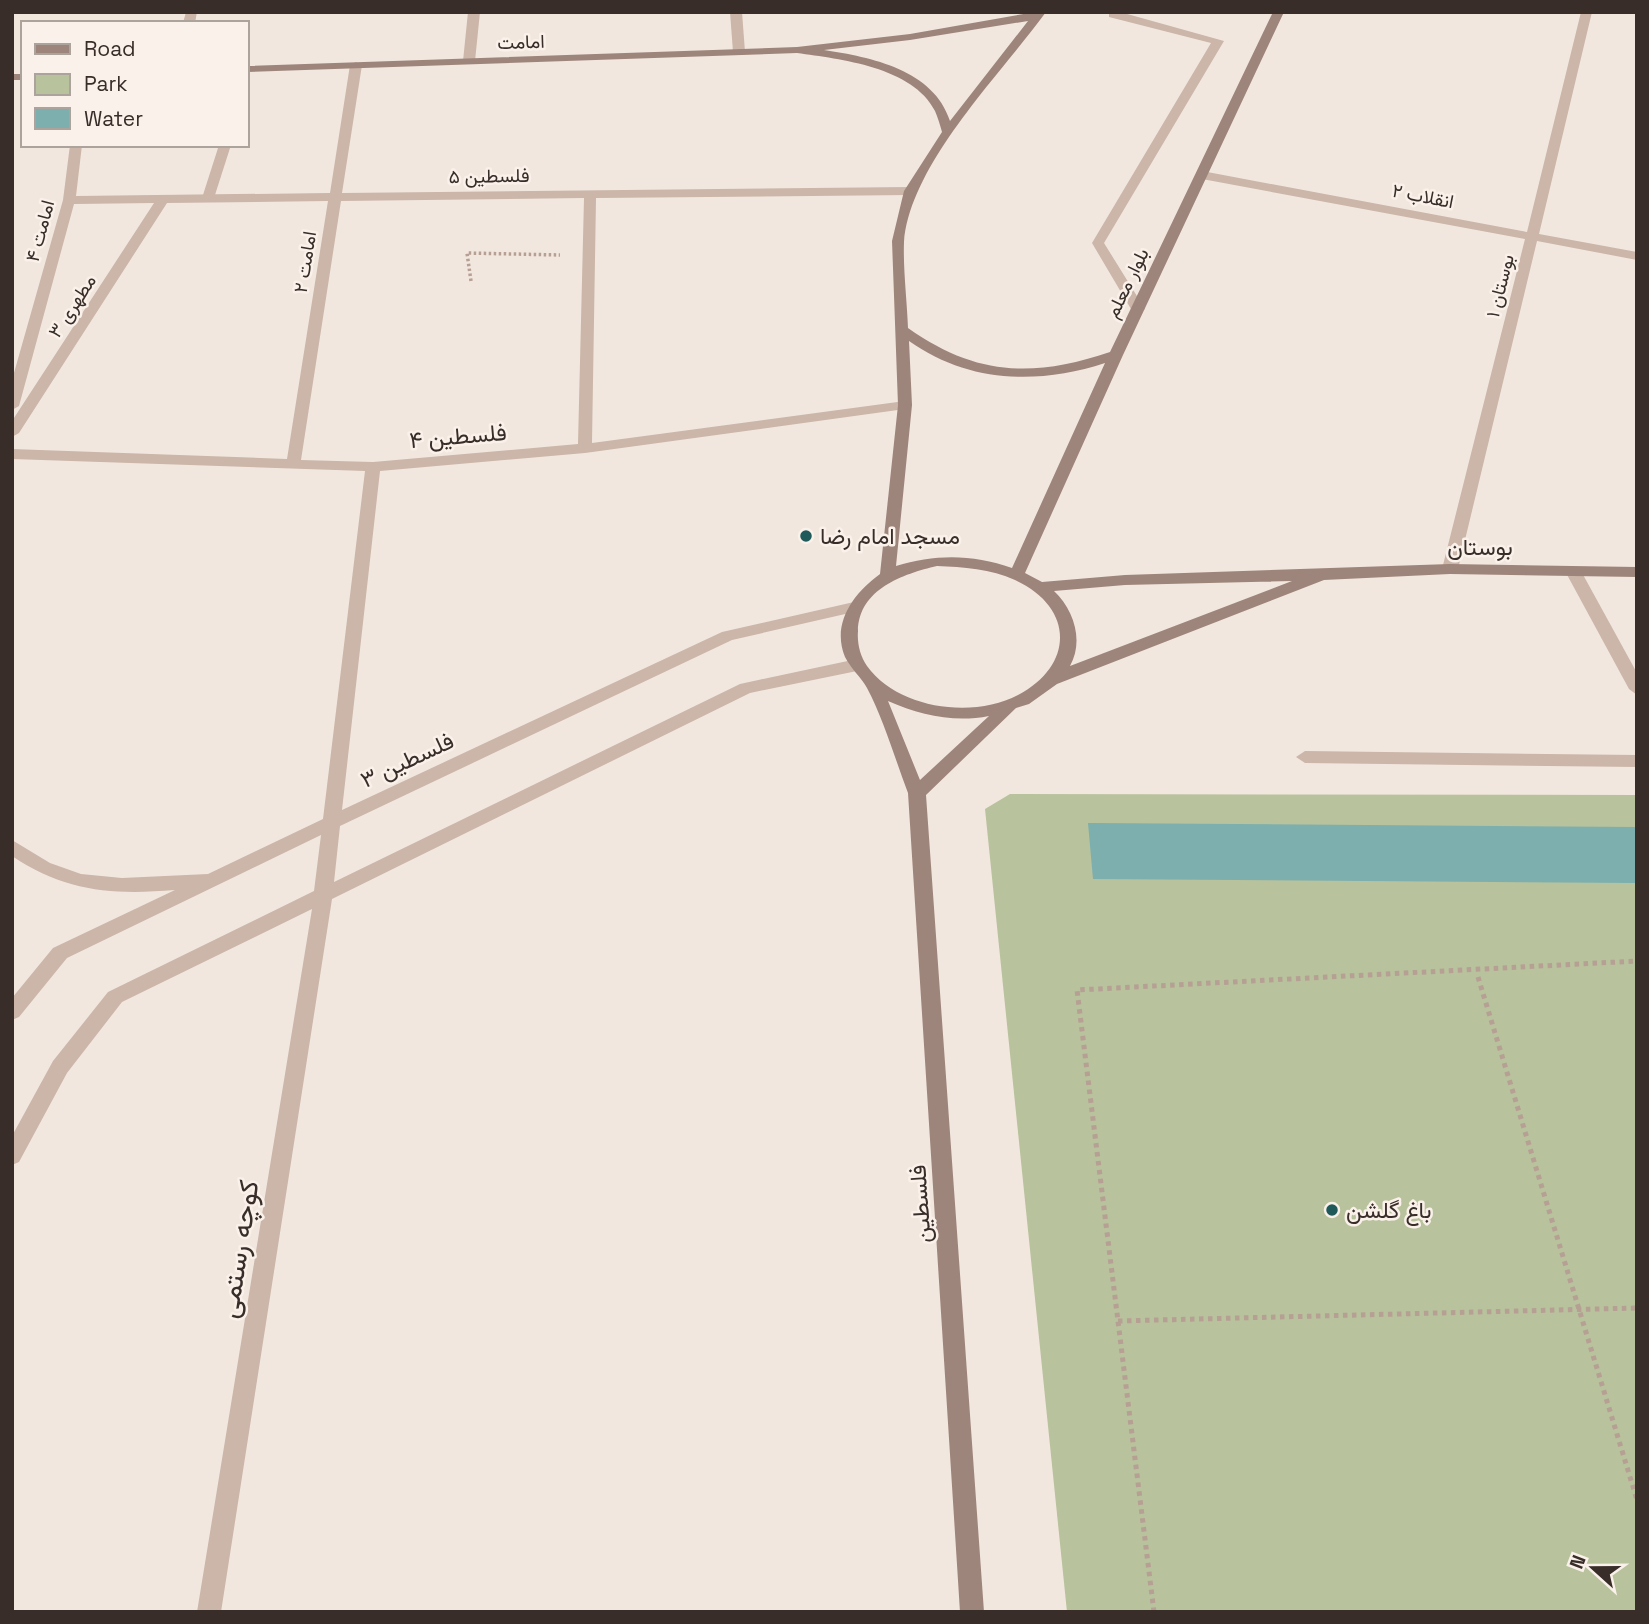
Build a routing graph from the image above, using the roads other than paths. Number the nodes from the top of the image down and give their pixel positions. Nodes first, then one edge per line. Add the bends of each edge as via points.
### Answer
1 (474, 12) edge
2 (736, 12) edge
3 (1115, 12) edge
4 (1279, 12) edge
5 (1587, 12) edge
6 (1039, 14) edge
7 (797, 50) junction
8 (739, 52) junction
9 (469, 61) junction
10 (356, 65) junction
11 (248, 69) edge
12 (948, 132) junction
13 (76, 147) edge
14 (224, 147) edge
15 (1202, 175) junction
16 (909, 191) junction
17 (590, 194) junction
18 (335, 197) junction
19 (208, 198) junction
20 (163, 199) junction
21 (69, 200) junction
22 (1532, 236) junction
23 (1637, 256) edge
24 (1138, 309) junction
25 (902, 330) junction
26 (1116, 355) junction
27 (905, 405) junction
28 (12, 406) edge
29 (12, 433) edge
30 (585, 448) junction
31 (12, 454) edge
32 (293, 465) junction
33 (373, 467) junction
34 (1450, 569) junction
35 (1573, 571) junction
36 (1637, 572) edge
37 (1017, 574) junction
38 (1322, 575) junction
39 (887, 577) junction
40 (1039, 587) junction
41 (854, 607) junction
42 (857, 666) junction
43 (1053, 679) junction
44 (873, 683) junction
45 (1637, 690) edge
46 (1010, 705) junction
47 (1305, 757) dead end
48 (1637, 761) edge
49 (917, 793) junction
50 (333, 822) junction
51 (12, 847) edge
52 (218, 879) junction
53 (323, 896) junction
54 (12, 1012) edge
55 (12, 1156) edge
56 (209, 1612) edge
57 (972, 1612) edge

1 - 9 street
2 - 8 street
3 - 24 street via 1113,15 1219,41 1098,243
4 - 15 street, بلوار معلم
5 - 22 street, بوستان ۱
6 - 7 street via 910,37
6 - 12 street
7 - 8 street, امامت
7 - 12 street via 843,56 884,68 917,85 939,107
8 - 9 street, امامت
9 - 10 street, امامت
10 - 11 street, امامت
10 - 18 street, امامت ۲
12 - 16 street
13 - 21 street, امامت ۴
14 - 19 street
15 - 22 street, انقلاب ۲
15 - 24 street, بلوار معلم
16 - 17 street, فلسطین ۵
16 - 25 street via 898,242
17 - 18 street, فلسطین ۵
17 - 30 street
18 - 19 street, فلسطین ۵
18 - 32 street, امامت ۲
19 - 20 street, فلسطین ۵
20 - 21 street, فلسطین ۵
20 - 29 street, مطهری ۳
21 - 28 street, امامت ۴
22 - 23 street, انقلاب ۲
22 - 34 street, بوستان ۱
24 - 26 street, بلوار معلم
25 - 26 street via 927,350 1001,373 1043,374 1082,368
25 - 27 street
26 - 37 street, بلوار معلم
27 - 30 street, فلسطین ۴
27 - 39 street
30 - 33 street, فلسطین ۴
31 - 32 street, فلسطین ۴
32 - 33 street, فلسطین ۴
33 - 50 street, کوچه رستمی
34 - 35 street, بوستان
34 - 38 street, بوستان
35 - 36 street, بوستان
35 - 45 street
37 - 39 street via 964,561 923,564
37 - 40 street
38 - 40 street, بوستان
38 - 43 street
39 - 41 street via 867,590
40 - 43 street via 1066,622 1069,642 1065,661
41 - 42 street via 848,626 849,646
41 - 50 street, فلسطین ۳ via 728,636
42 - 44 street
42 - 53 street via 746,688
43 - 46 street
44 - 46 street via 895,697 951,712 981,712
44 - 49 street
46 - 49 street
47 - 48 street
49 - 57 street, فلسطین
50 - 52 street, فلسطین ۳
50 - 53 street, کوچه رستمی
51 - 52 street via 46,869 94,884 150,886
52 - 54 street, فلسطین ۳ via 60,953
53 - 55 street via 115,997 60,1067
53 - 56 street, کوچه رستمی

